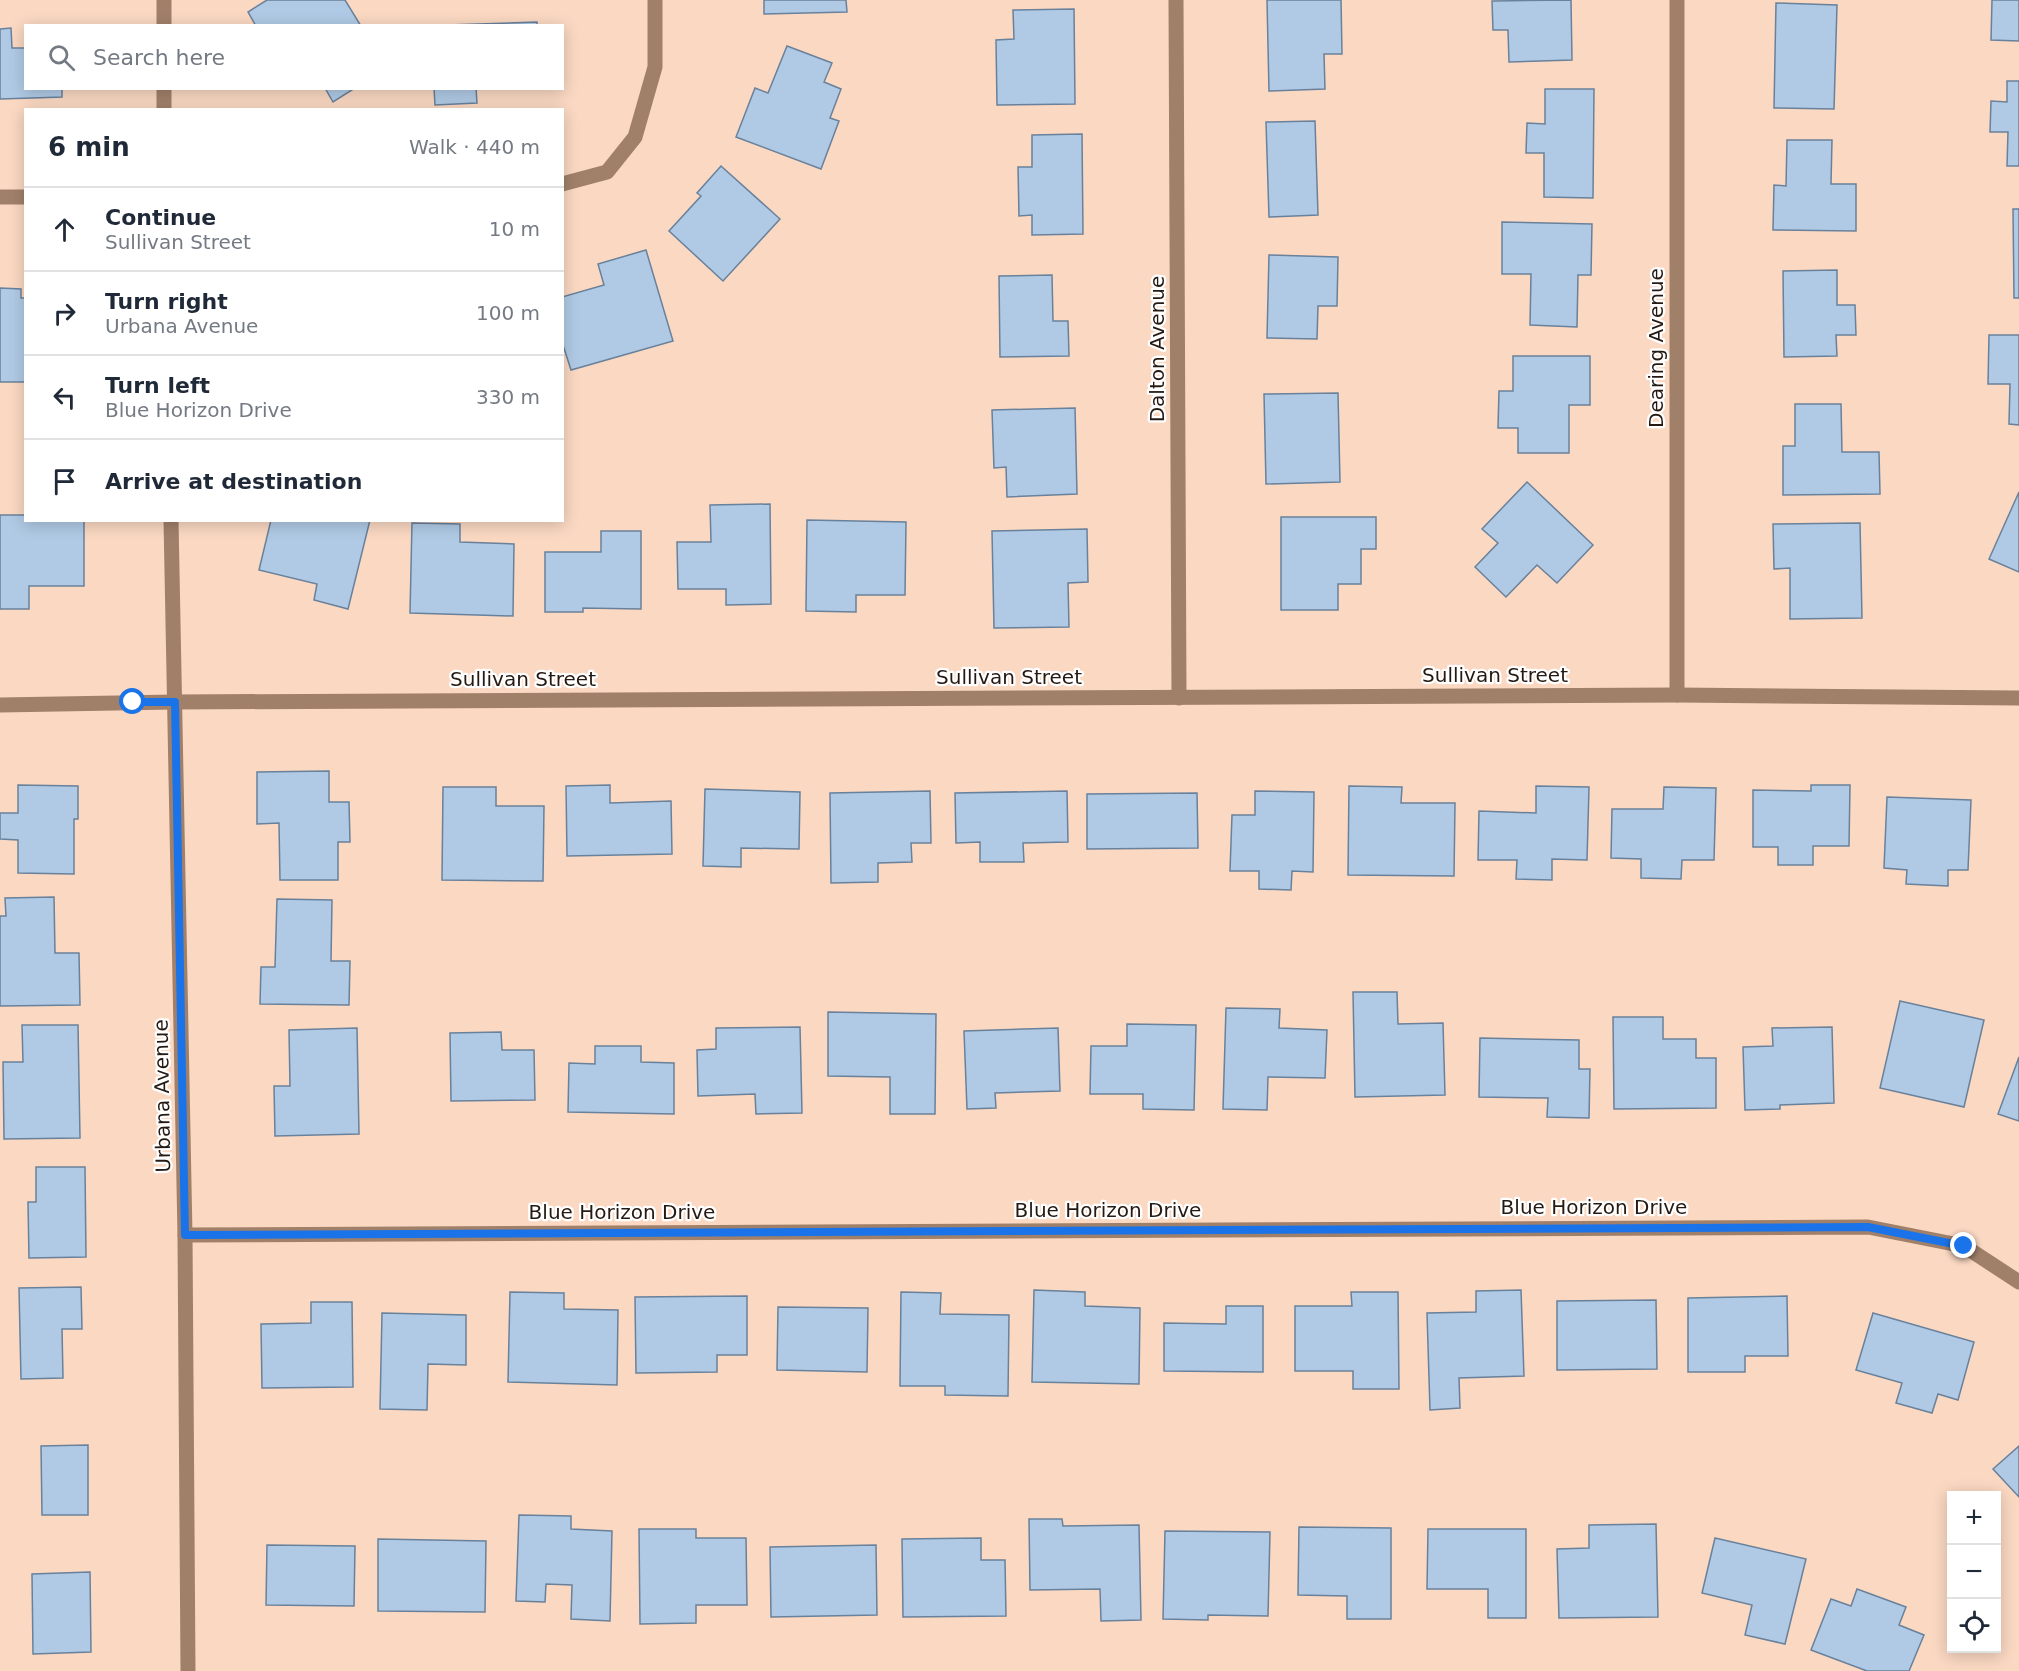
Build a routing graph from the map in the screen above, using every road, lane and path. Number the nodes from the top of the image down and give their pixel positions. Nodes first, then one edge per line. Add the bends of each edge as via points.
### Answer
1 (164, 0) edge
2 (655, 0) edge
3 (1176, 0) edge
4 (1677, 0) edge
5 (164, 24) edge
6 (164, 90) edge
7 (164, 108) edge
8 (564, 183) edge
9 (0, 197) edge
10 (24, 197) edge
11 (171, 522) edge
12 (1677, 695) junction
13 (1179, 698) junction
14 (2019, 698) edge
15 (175, 702) junction
16 (0, 705) edge
17 (185, 1235) junction
18 (2019, 1282) edge
19 (188, 1671) edge

1 - 5 street
2 - 8 street via 655,67 635,137 607,172
3 - 13 street, Dalton Avenue
4 - 12 street, Dearing Avenue
6 - 7 street
9 - 10 street
11 - 15 street, Urbana Avenue
12 - 13 street, Sullivan Street
12 - 14 street, Sullivan Street
13 - 15 street, Sullivan Street
15 - 16 street, Sullivan Street
15 - 17 street, Urbana Avenue
17 - 18 street, Blue Horizon Drive via 1868,1227 1964,1246
17 - 19 street, Urbana Avenue

